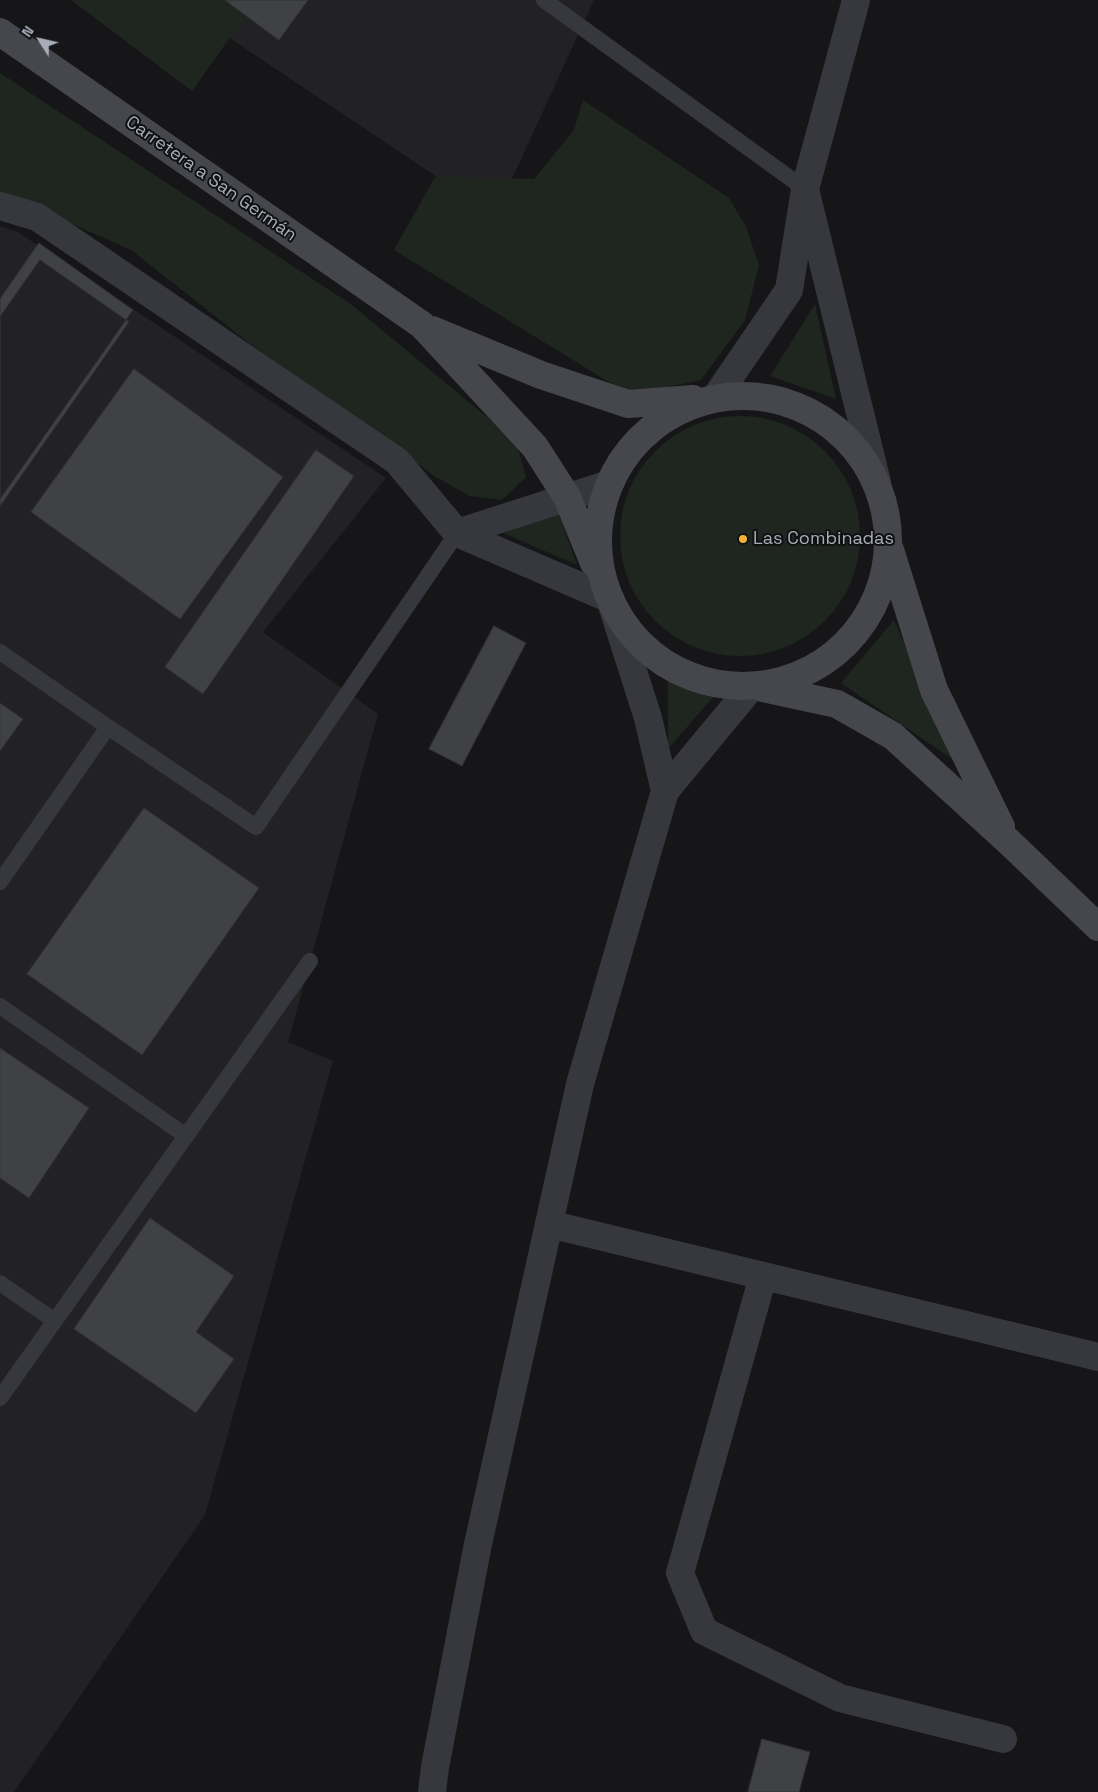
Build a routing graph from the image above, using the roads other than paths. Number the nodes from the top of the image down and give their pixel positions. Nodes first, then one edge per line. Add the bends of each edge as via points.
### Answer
1 (544, 0) edge
2 (856, 0) edge
3 (0, 32) edge
4 (805, 189) junction
5 (0, 206) edge
6 (422, 325) junction
7 (716, 397) junction
8 (877, 482) junction
9 (609, 484) junction
10 (567, 497) junction
11 (458, 533) junction
12 (888, 546) junction
13 (610, 599) junction
14 (0, 652) edge
15 (752, 686) junction
16 (108, 727) junction
17 (665, 791) junction
18 (1009, 842) junction
19 (0, 882) edge
20 (1098, 927) edge
21 (310, 962) dead end
22 (0, 1006) edge
23 (186, 1136) junction
24 (549, 1224) junction
25 (762, 1276) junction
26 (0, 1283) edge
27 (55, 1321) junction
28 (1098, 1358) edge
29 (0, 1398) edge
30 (1003, 1739) dead end
31 (433, 1780) edge
32 (447, 1792) edge

1 - 4 lane
2 - 4 street
3 - 6 main road, Carretera a San Germán
4 - 7 street via 789,290
4 - 8 street
5 - 11 street via 37,218 397,462
6 - 7 main road, Carretera a San Germán via 540,375 628,404
6 - 10 main road, Carretera a San Germán via 535,447
7 - 8 main road, Carretera a San Germán via 765,396 812,411 850,442
7 - 9 main road via 672,414 642,438
8 - 12 main road, Carretera a San Germán via 886,514
9 - 10 street
9 - 13 main road via 599,522 599,562
10 - 11 street
10 - 13 main road, Carretera a San Germán
11 - 13 street
11 - 16 lane via 256,827
12 - 15 main road via 880,588 861,626 831,656 794,677
12 - 18 main road via 934,690
13 - 15 main road via 633,637 667,665 708,682
13 - 17 street via 648,718
14 - 16 lane
15 - 17 street
15 - 18 main road via 837,704 893,736
16 - 19 lane
17 - 24 street via 580,1084
18 - 20 main road
21 - 23 lane
22 - 23 lane
23 - 27 lane
24 - 25 street
24 - 31 street via 478,1544
25 - 28 street
25 - 30 street via 680,1573 704,1631 840,1698
26 - 27 lane
27 - 29 lane
31 - 32 street

